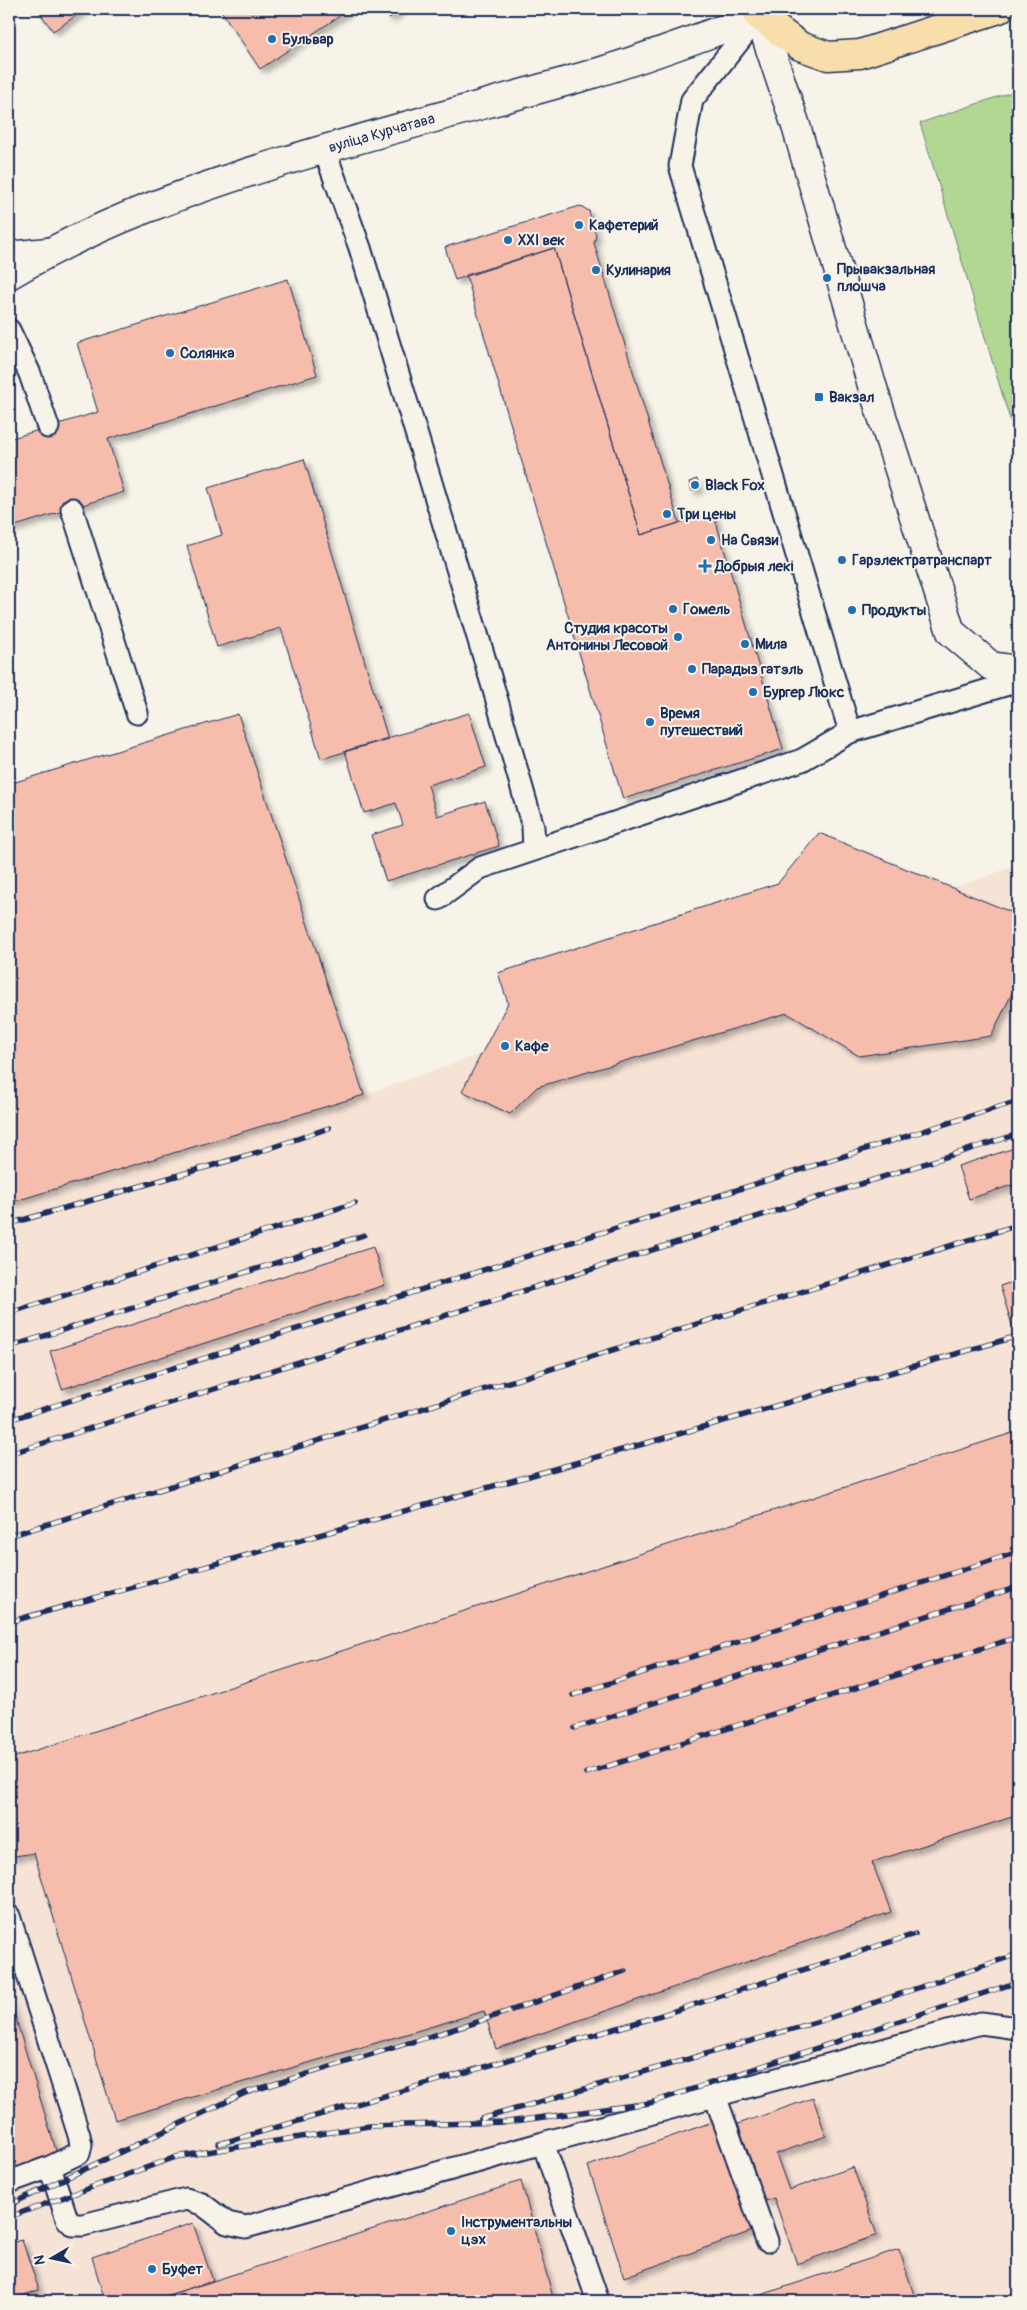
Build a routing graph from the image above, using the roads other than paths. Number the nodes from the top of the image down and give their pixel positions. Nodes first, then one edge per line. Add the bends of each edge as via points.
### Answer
1 (999, 9) edge
2 (763, 10) edge
3 (324, 149) junction
4 (48, 252) junction
5 (9, 256) edge
6 (9, 275) edge
7 (9, 330) edge
8 (48, 427) dead end
9 (72, 509) dead end
10 (1018, 670) edge
11 (1018, 681) edge
12 (137, 713) dead end
13 (850, 732) junction
14 (534, 849) junction
15 (438, 899) dead end
16 (9, 1916) edge
17 (1018, 2028) edge
18 (715, 2096) junction
19 (543, 2143) junction
20 (50, 2167) junction
21 (9, 2182) edge
22 (767, 2240) dead end
23 (598, 2301) edge

1 - 2 main road via 860,54 828,56 800,46
2 - 3 main road, вуліца Курчатава via 591,74
2 - 10 main road via 871,382 951,632 991,666
2 - 13 lane via 692,100 680,166
3 - 4 main road, вуліца Курчатава via 141,209
3 - 14 lane via 360,248 492,680 532,827
4 - 5 main road, вуліца Курчатава
4 - 6 main road
7 - 8 lane via 30,374
9 - 12 lane
11 - 13 lane
13 - 14 lane via 802,760
14 - 15 lane via 480,868
16 - 20 lane via 80,2135 79,2153
17 - 18 lane via 981,2023
18 - 19 lane
18 - 22 lane
19 - 20 lane via 246,2227 227,2223 202,2204 186,2199 73,2225 67,2219
19 - 23 lane
20 - 21 lane

